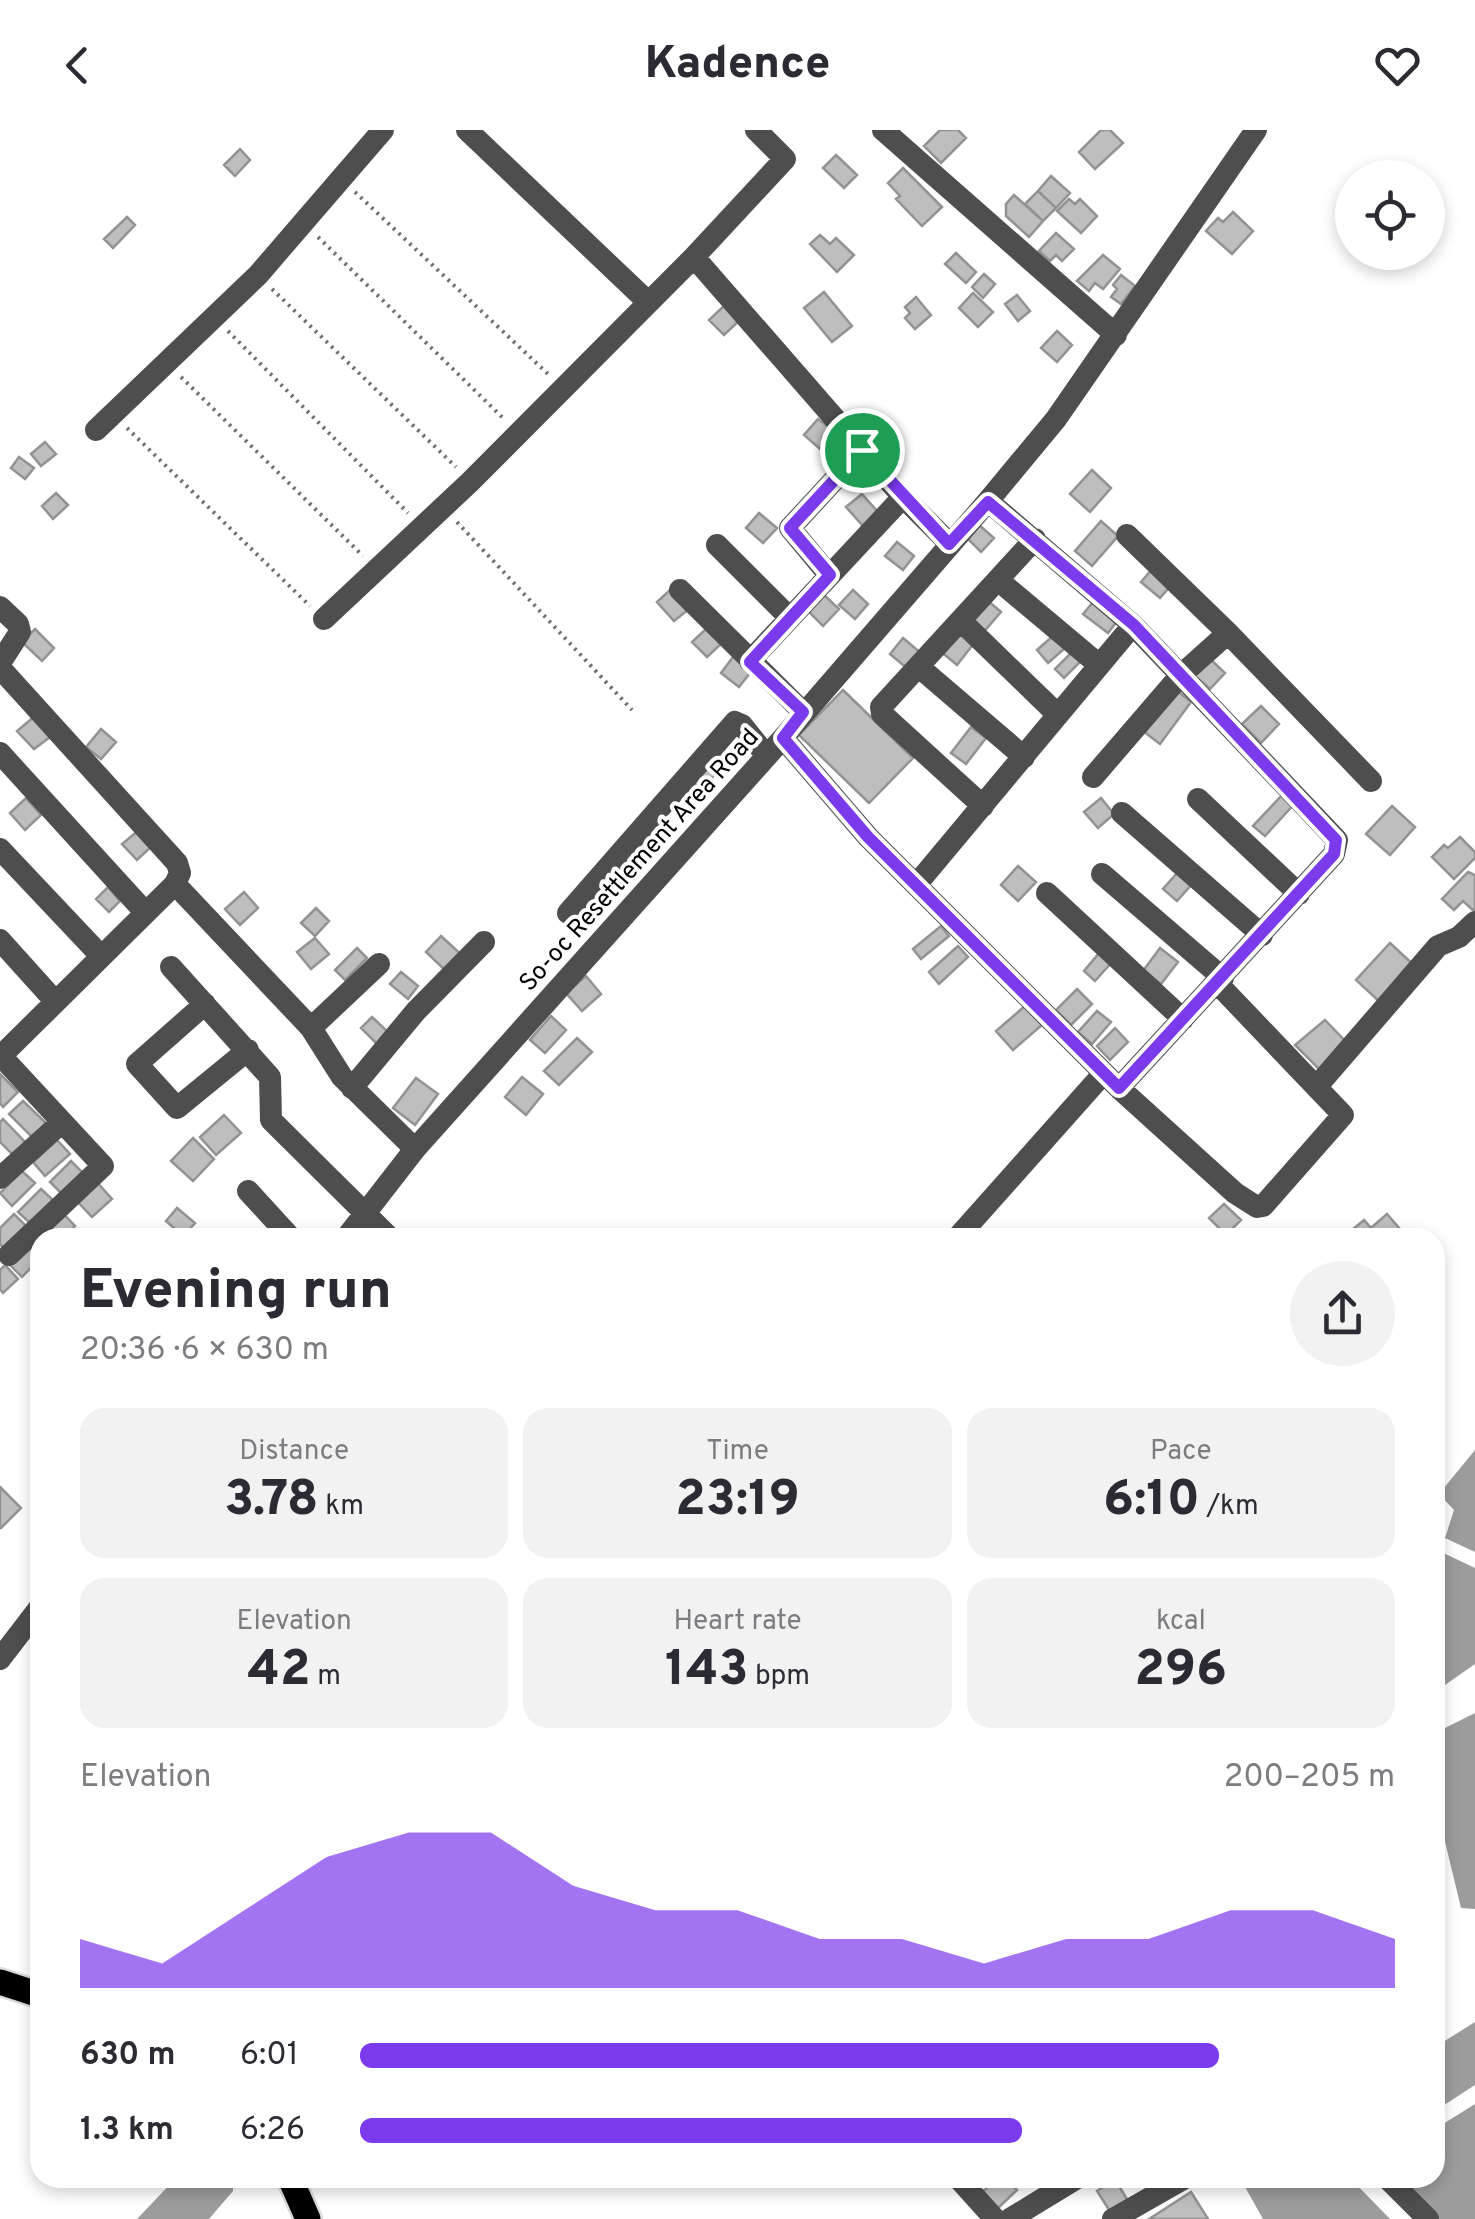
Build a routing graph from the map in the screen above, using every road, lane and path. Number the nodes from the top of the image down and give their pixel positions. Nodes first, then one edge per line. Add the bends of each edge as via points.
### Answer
1 (383, 130) edge
2 (467, 130) edge
3 (756, 130) edge
4 (883, 130) edge
5 (1256, 130) edge
6 (341, 178) junction
7 (304, 223) junction
8 (694, 257) junction
9 (258, 276) junction
10 (648, 302) junction
11 (214, 317) junction
12 (1116, 334) junction
13 (166, 363) junction
14 (562, 388) junction
15 (113, 414) junction
16 (96, 430) dead end
17 (518, 433) junction
18 (862, 450) junction
19 (470, 482) junction
20 (903, 497) junction
21 (988, 502) junction
22 (444, 507) junction
23 (422, 527) junction
24 (1127, 534) dead end
25 (1035, 540) junction
26 (949, 544) junction
27 (717, 546) dead end
28 (376, 569) junction
29 (830, 575) junction
30 (998, 580) junction
31 (680, 590) dead end
32 (0, 607) edge
33 (789, 617) junction
34 (324, 620) joint
35 (961, 621) junction
36 (1134, 625) junction
37 (1228, 633) junction
38 (750, 662) junction
39 (1098, 664) junction
40 (0, 665) edge
41 (919, 667) junction
42 (1180, 676) junction
43 (632, 710) dead end
44 (803, 712) junction
45 (1058, 714) junction
46 (774, 746) junction
47 (0, 754) edge
48 (1024, 756) junction
49 (1092, 777) dead end
50 (1370, 781) dead end
51 (1198, 800) dead end
52 (984, 806) junction
53 (1122, 813) dead end
54 (0, 849) edge
55 (1102, 874) dead end
56 (175, 884) junction
57 (916, 885) junction
58 (1047, 893) dead end
59 (1299, 894) junction
60 (144, 912) junction
61 (568, 913) dead end
62 (1475, 922) edge
63 (1262, 935) junction
64 (0, 940) edge
65 (484, 942) dead end
66 (101, 956) junction
67 (378, 964) dead end
68 (171, 967) dead end
69 (1220, 981) junction
70 (54, 1000) junction
71 (206, 1004) junction
72 (1183, 1019) junction
73 (310, 1028) junction
74 (248, 1050) junction
75 (0, 1056) edge
76 (1111, 1081) junction
77 (1318, 1085) junction
78 (352, 1088) junction
79 (62, 1122) junction
80 (414, 1149) junction
81 (0, 1178) edge
82 (248, 1191) dead end
83 (368, 1212) junction
84 (39, 1228) edge
85 (281, 1228) edge
86 (354, 1228) edge
87 (382, 1228) edge
88 (976, 1228) edge
89 (30, 1236) edge
90 (9, 1256) dead end
91 (30, 1620) edge
92 (0, 1659) edge
93 (0, 1982) edge
94 (30, 1992) edge
95 (294, 2188) edge
96 (968, 2188) edge
97 (1061, 2188) edge
98 (1170, 2188) edge
99 (1397, 2188) edge
100 (1122, 2217) edge
101 (308, 2219) edge
102 (995, 2219) edge
103 (1010, 2219) edge
104 (1428, 2219) edge

1 - 6 street
2 - 10 street
3 - 8 street via 785,159
4 - 12 street
5 - 12 street, So-oc Resettlement Area Road
6 - 7 street
6 - 14 path
7 - 9 street
7 - 17 path
8 - 10 street
8 - 18 street
9 - 11 street
9 - 19 path
10 - 14 street
11 - 13 street
11 - 23 path
12 - 21 street, So-oc Resettlement Area Road
13 - 15 street
13 - 28 path
14 - 17 street
15 - 16 street
15 - 34 path
17 - 19 street
18 - 20 street
18 - 29 street via 790,528
19 - 22 street
20 - 26 street
20 - 29 street
21 - 25 street
21 - 26 street, So-oc Resettlement Area Road
22 - 23 street
22 - 43 path
23 - 28 street
24 - 37 street
25 - 30 street
25 - 36 street
26 - 44 street, So-oc Resettlement Area Road
27 - 33 street
28 - 34 street
29 - 33 street
30 - 35 street
30 - 39 street
31 - 38 street
32 - 40 street via 20,632
33 - 38 street
35 - 41 street
35 - 45 street
36 - 39 street
36 - 42 street
37 - 42 street
37 - 50 street
38 - 44 street
39 - 45 street
40 - 56 street via 177,863
41 - 48 street
41 - 52 street via 882,714
42 - 49 street
42 - 59 street via 1336,840 1334,854
44 - 46 street, So-oc Resettlement Area Road
45 - 48 street
46 - 57 street
46 - 61 street via 735,722
46 - 80 street, So-oc Resettlement Area Road
47 - 60 street
48 - 52 street
51 - 59 street
52 - 57 street
53 - 63 street
54 - 66 street
55 - 69 street
56 - 60 street
56 - 73 street
57 - 76 street
58 - 72 street
59 - 63 street
60 - 66 street
62 - 77 street via 1438,946
63 - 69 street
64 - 70 street
65 - 78 street
66 - 70 street
67 - 73 street
68 - 71 street
69 - 72 street
69 - 77 street
70 - 75 street
71 - 74 street
71 - 74 street via 137,1064 177,1108
72 - 76 street
73 - 78 street
74 - 83 street via 270,1077 271,1120
75 - 79 street
76 - 77 street via 1235,1193 1260,1207 1342,1120 1342,1111
76 - 88 street
78 - 80 street
79 - 81 street
79 - 84 street via 104,1166
80 - 83 street, So-oc Resettlement Area Road
82 - 85 street
83 - 86 street, So-oc Resettlement Area Road
83 - 87 street
89 - 90 street
91 - 92 street
93 - 94 main road
95 - 101 main road
96 - 102 street
97 - 103 street
98 - 100 street
99 - 104 street

